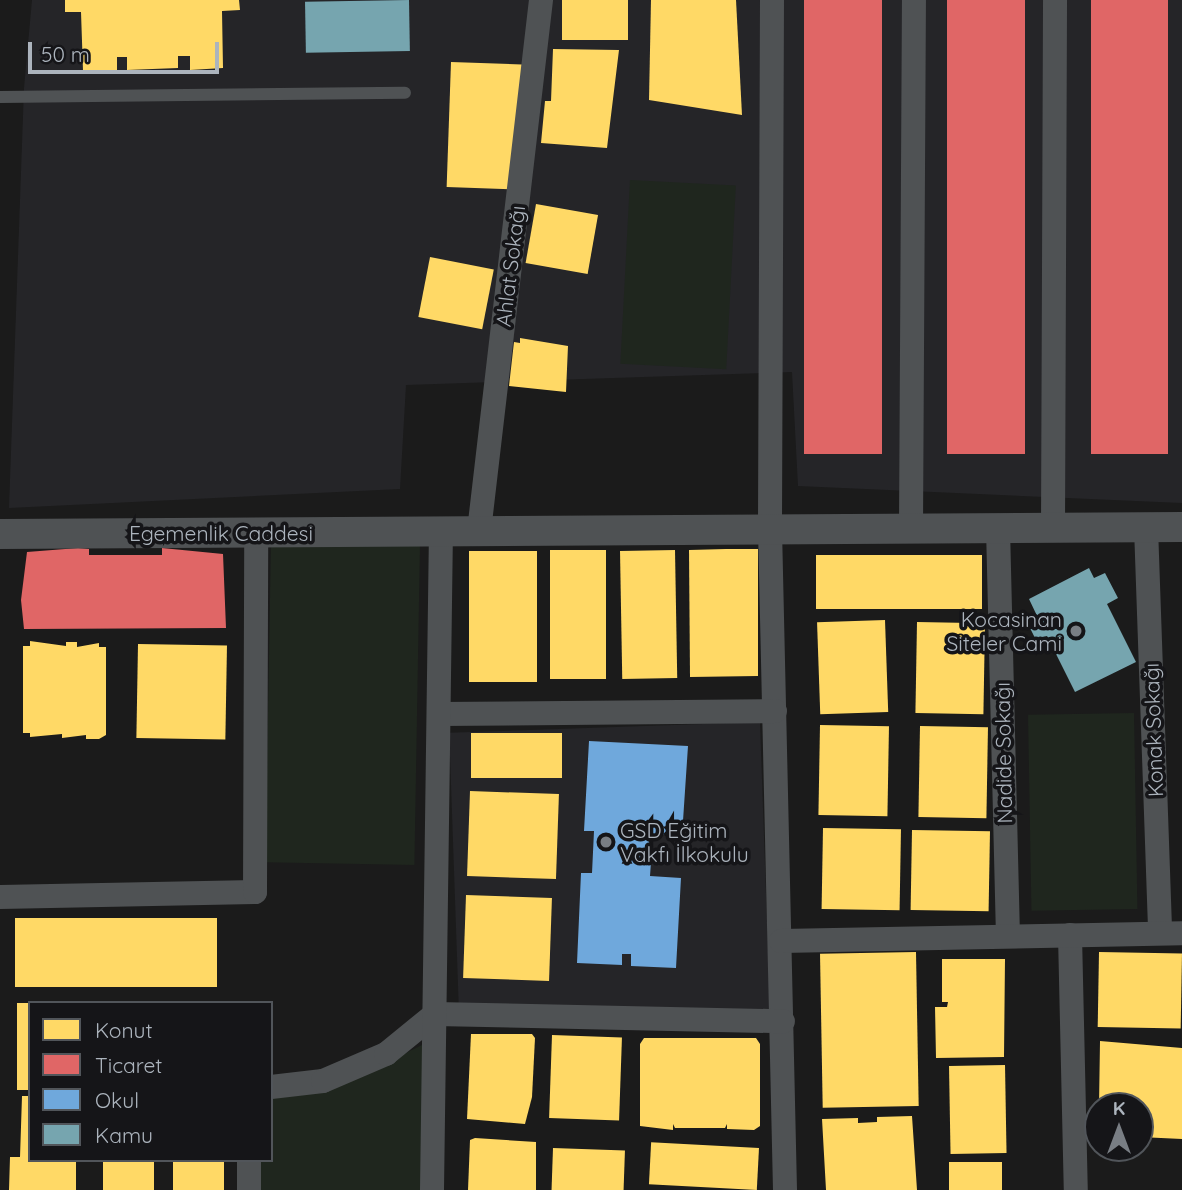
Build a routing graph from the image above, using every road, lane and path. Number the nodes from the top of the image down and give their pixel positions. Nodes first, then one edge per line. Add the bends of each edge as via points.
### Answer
1 (541, 0) edge
2 (772, 0) edge
3 (914, 0) edge
4 (1055, 0) edge
5 (405, 93) dead end
6 (0, 97) edge
7 (1146, 527) junction
8 (1182, 527) edge
9 (911, 528) junction
10 (998, 528) junction
11 (1053, 528) junction
12 (770, 529) junction
13 (441, 531) junction
14 (479, 531) junction
15 (256, 532) junction
16 (0, 534) edge
17 (775, 710) junction
18 (439, 714) junction
19 (0, 897) edge
20 (1171, 933) edge
21 (1070, 935) junction
22 (1008, 936) junction
23 (781, 942) junction
24 (435, 1014) junction
25 (783, 1021) junction
26 (273, 1087) edge
27 (249, 1162) edge
28 (249, 1190) edge
29 (432, 1190) edge
30 (785, 1190) edge
31 (1076, 1190) edge

1 - 14 street, Ahlat Sokağı
2 - 12 street
3 - 9 street
4 - 11 street
5 - 6 lane
7 - 8 street, Egemenlik Caddesi
7 - 11 street, Egemenlik Caddesi
7 - 20 street, Konak Sokağı
9 - 10 street, Egemenlik Caddesi
9 - 12 street, Egemenlik Caddesi
10 - 11 street, Egemenlik Caddesi
10 - 22 street, Nadide Sokağı
12 - 14 street, Egemenlik Caddesi
12 - 17 street
13 - 14 street, Egemenlik Caddesi
13 - 15 street, Egemenlik Caddesi
13 - 18 street
15 - 16 street, Egemenlik Caddesi
15 - 19 street via 255,892
17 - 18 street
17 - 23 street
18 - 24 street
20 - 21 street
21 - 22 street
21 - 31 street
22 - 23 street
23 - 25 street
24 - 25 street
24 - 26 street via 386,1054 323,1080
24 - 29 street
25 - 30 street
27 - 28 street

